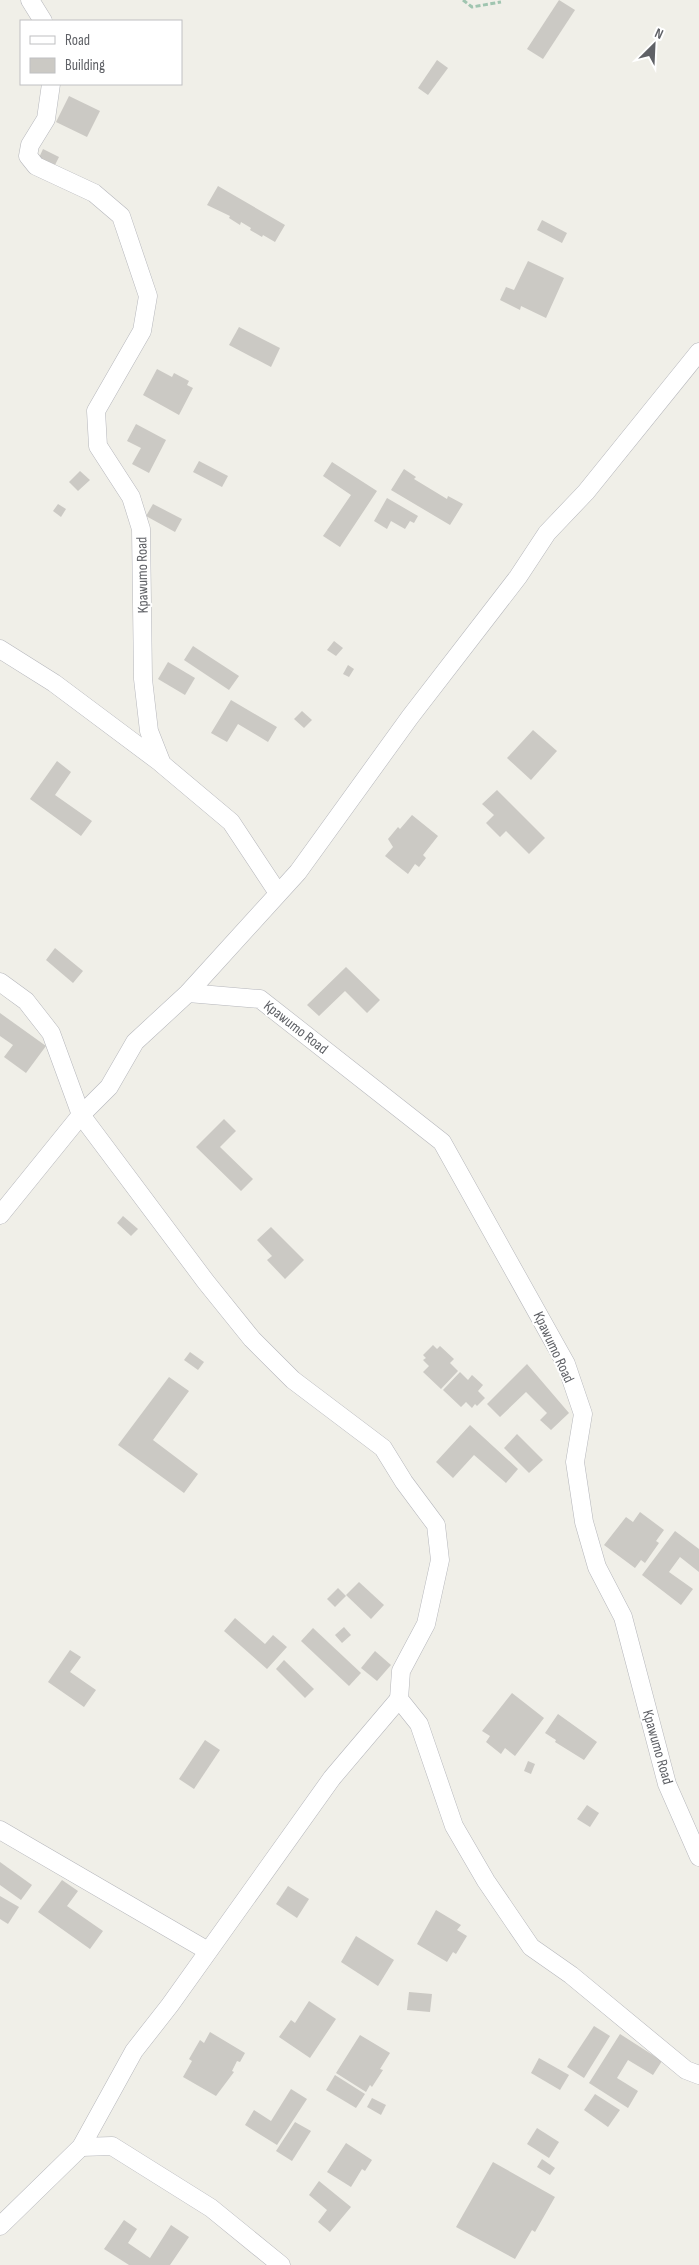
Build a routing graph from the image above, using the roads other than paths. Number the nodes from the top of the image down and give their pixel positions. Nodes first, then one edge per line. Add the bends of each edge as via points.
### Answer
1 (30, 0) edge
2 (42, 20) edge
3 (51, 85) edge
4 (699, 352) edge
5 (0, 649) edge
6 (162, 764) junction
7 (278, 893) junction
8 (0, 982) edge
9 (188, 993) junction
10 (81, 1115) junction
11 (0, 1215) edge
12 (399, 1699) junction
13 (0, 1830) edge
14 (699, 1857) edge
15 (208, 1951) junction
16 (699, 2075) edge
17 (81, 2147) junction
18 (0, 2226) edge
19 (281, 2265) edge

1 - 2 street
3 - 6 street, Kpawumo Road via 46,119 30,145 28,156 36,166 94,193 121,216 148,296 142,331 96,411 98,446 132,497 141,529 143,679 149,731
4 - 7 street via 586,492 548,533 298,872
5 - 6 street via 54,683
6 - 7 street, Kpawumo Road via 232,822
7 - 9 street
8 - 10 street via 26,1001 51,1033
9 - 10 street via 135,1042 109,1087
9 - 14 street, Kpawumo Road via 260,999 442,1142 566,1364 583,1414 575,1462 584,1522 596,1567 623,1617 667,1784
10 - 11 street
10 - 12 street via 252,1339 293,1380 383,1448 436,1525 440,1560 426,1624 401,1671
12 - 15 street via 332,1778
12 - 16 street via 419,1724 454,1826 486,1881 531,1947 571,1975 686,2070
13 - 15 street
15 - 17 street via 134,2051
17 - 18 street
17 - 19 street via 112,2146 211,2208

